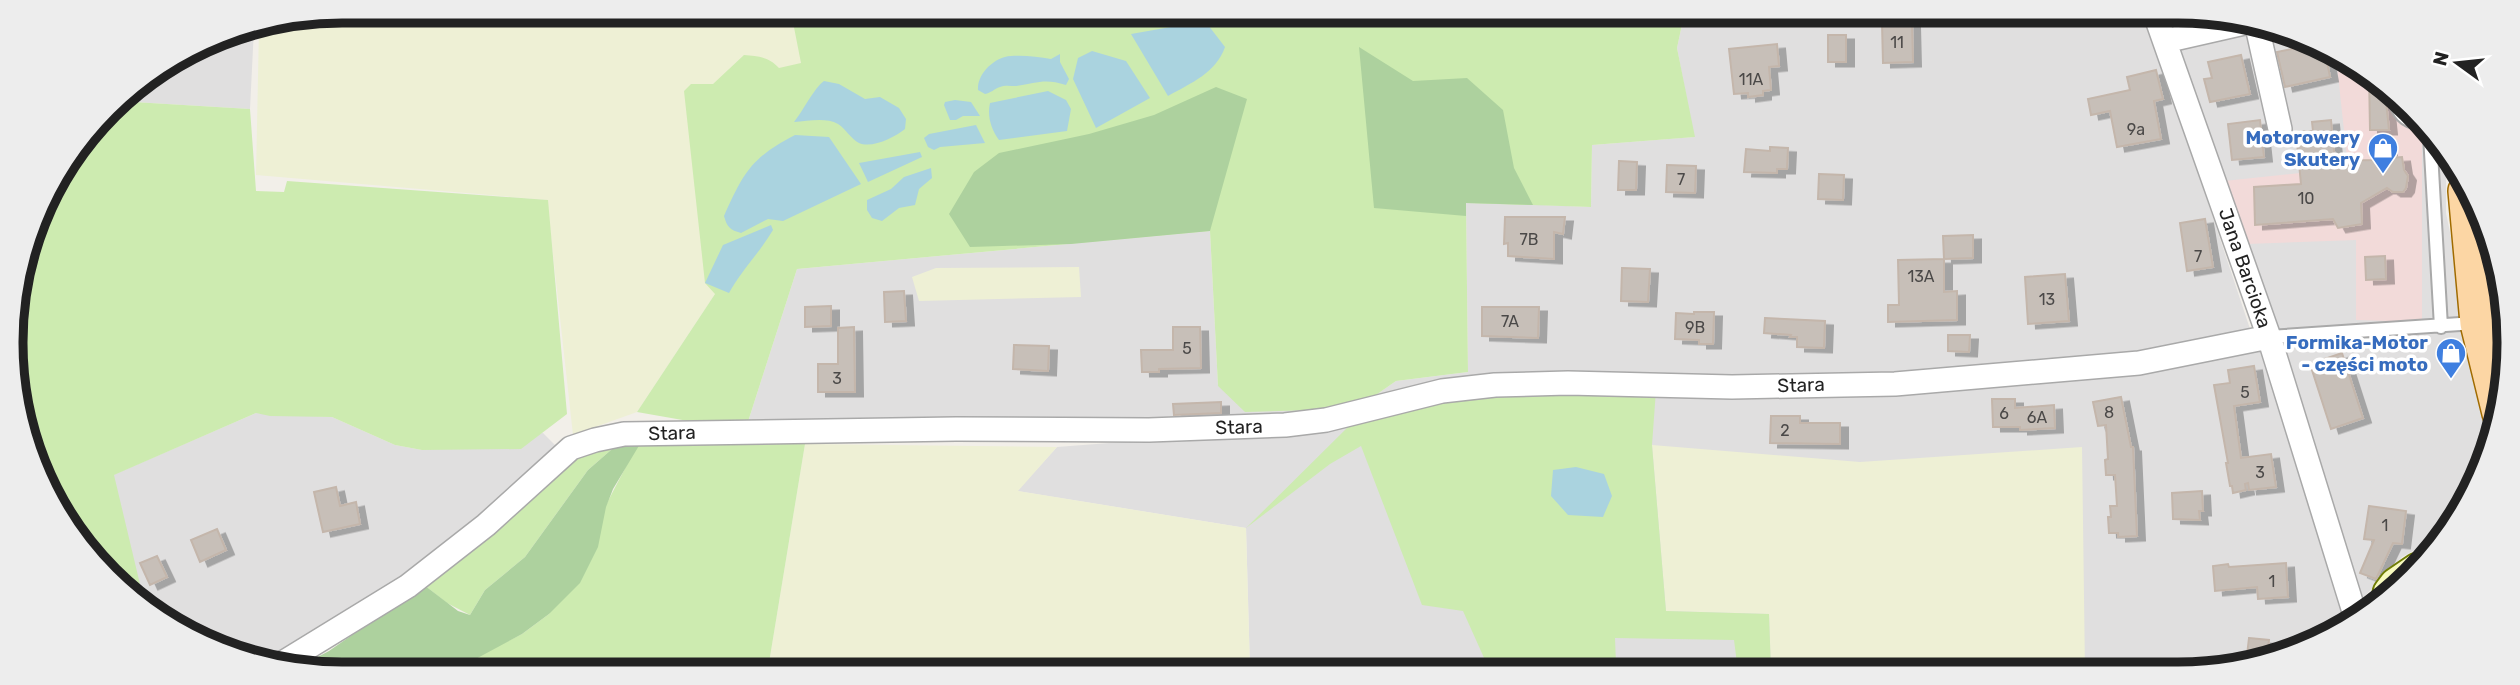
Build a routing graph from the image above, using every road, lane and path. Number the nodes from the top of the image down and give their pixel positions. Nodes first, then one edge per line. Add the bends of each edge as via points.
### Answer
1 (2159, 23) edge
2 (2230, 27) edge
3 (2257, 33) edge
4 (2165, 41) junction
5 (2280, 129) dead end
6 (2431, 148) edge
7 (2495, 305) edge
8 (2441, 327) junction
9 (2269, 337) junction
10 (2353, 609) edge
11 (291, 658) edge

1 - 4 street, Jana Barcioka
2 - 4 street
3 - 5 street
4 - 9 street, Jana Barcioka
6 - 8 lane
7 - 8 lane
8 - 9 lane
9 - 10 street, Jana Barcioka
9 - 11 street, Stara via 2139,363 1895,384 1494,385 1442,391 1326,420 1285,425 633,434 595,440 571,448 486,525 408,586

